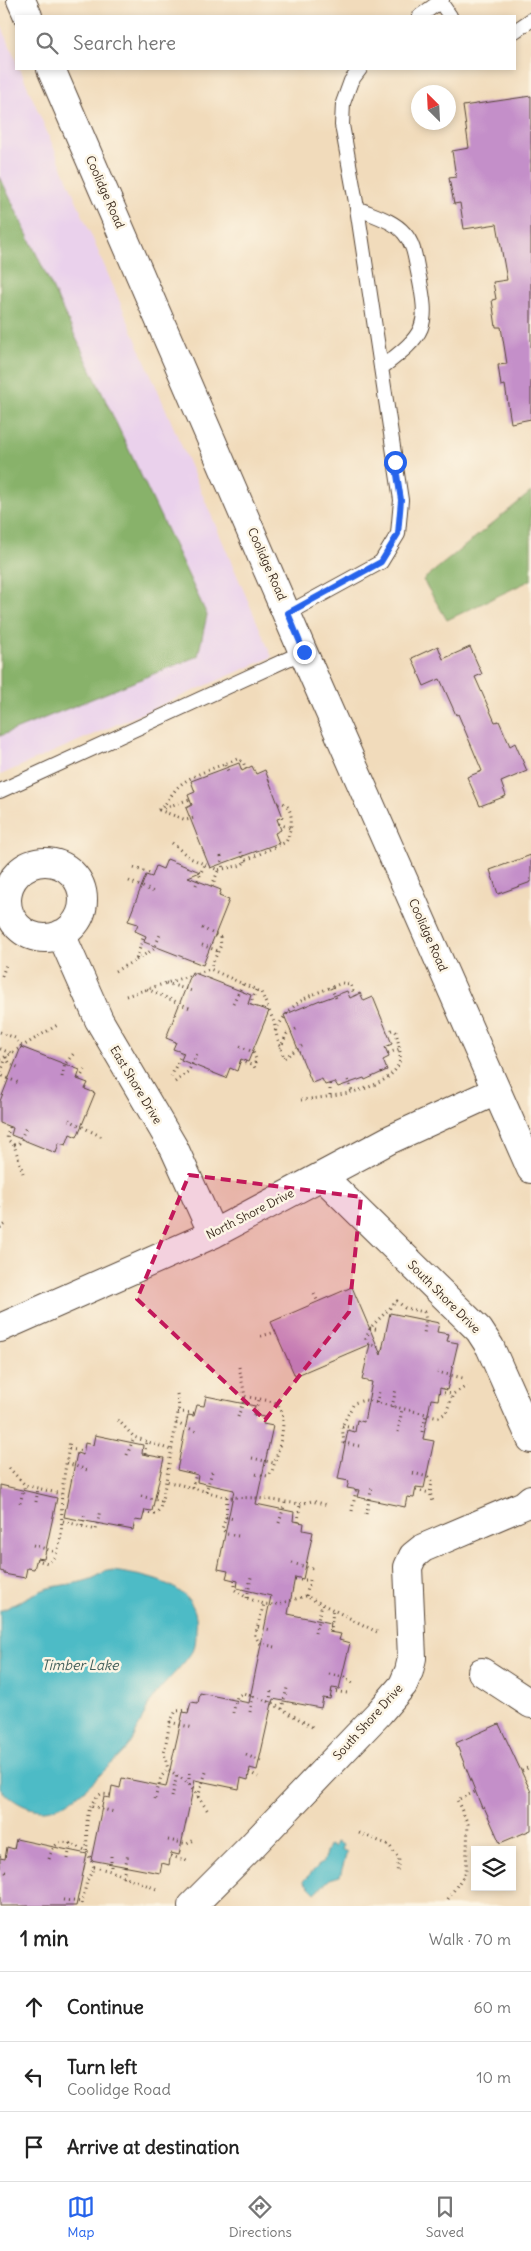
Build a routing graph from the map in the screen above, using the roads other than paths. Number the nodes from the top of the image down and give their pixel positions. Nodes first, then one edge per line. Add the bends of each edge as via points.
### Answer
1 (21, 0) edge
2 (440, 1) edge
3 (28, 15) edge
4 (421, 15) edge
5 (449, 15) edge
6 (531, 20) edge
7 (516, 30) edge
8 (51, 70) edge
9 (359, 70) edge
10 (356, 208) junction
11 (381, 368) junction
12 (288, 613) junction
13 (304, 652) junction
14 (0, 791) edge
15 (61, 934) dead end
16 (496, 1091) junction
17 (531, 1168) edge
18 (323, 1177) junction
19 (213, 1234) junction
20 (0, 1328) edge
21 (531, 1439) edge
22 (531, 1499) edge
23 (482, 1672) dead end
24 (531, 1704) edge
25 (192, 1906) edge

1 - 3 street
2 - 4 lane
2 - 5 lane
6 - 7 lane
8 - 12 street, Coolidge Road
9 - 10 lane via 351,81 343,103 342,125
10 - 11 lane
10 - 11 lane via 390,223 413,245 425,304 423,325 412,343
11 - 12 lane via 401,500 398,534 381,562
12 - 13 street, Coolidge Road
13 - 14 lane
13 - 16 street, Coolidge Road
15 - 19 street, East Shore Drive via 98,1020 174,1148
16 - 17 street, Coolidge Road
16 - 18 street, North Shore Drive via 391,1140
18 - 19 street, North Shore Drive
18 - 21 street, South Shore Drive via 479,1330 490,1347
19 - 20 street, North Shore Drive
22 - 25 street, South Shore Drive via 524,1505 423,1548 413,1556 408,1567 412,1658 403,1685
23 - 24 street

